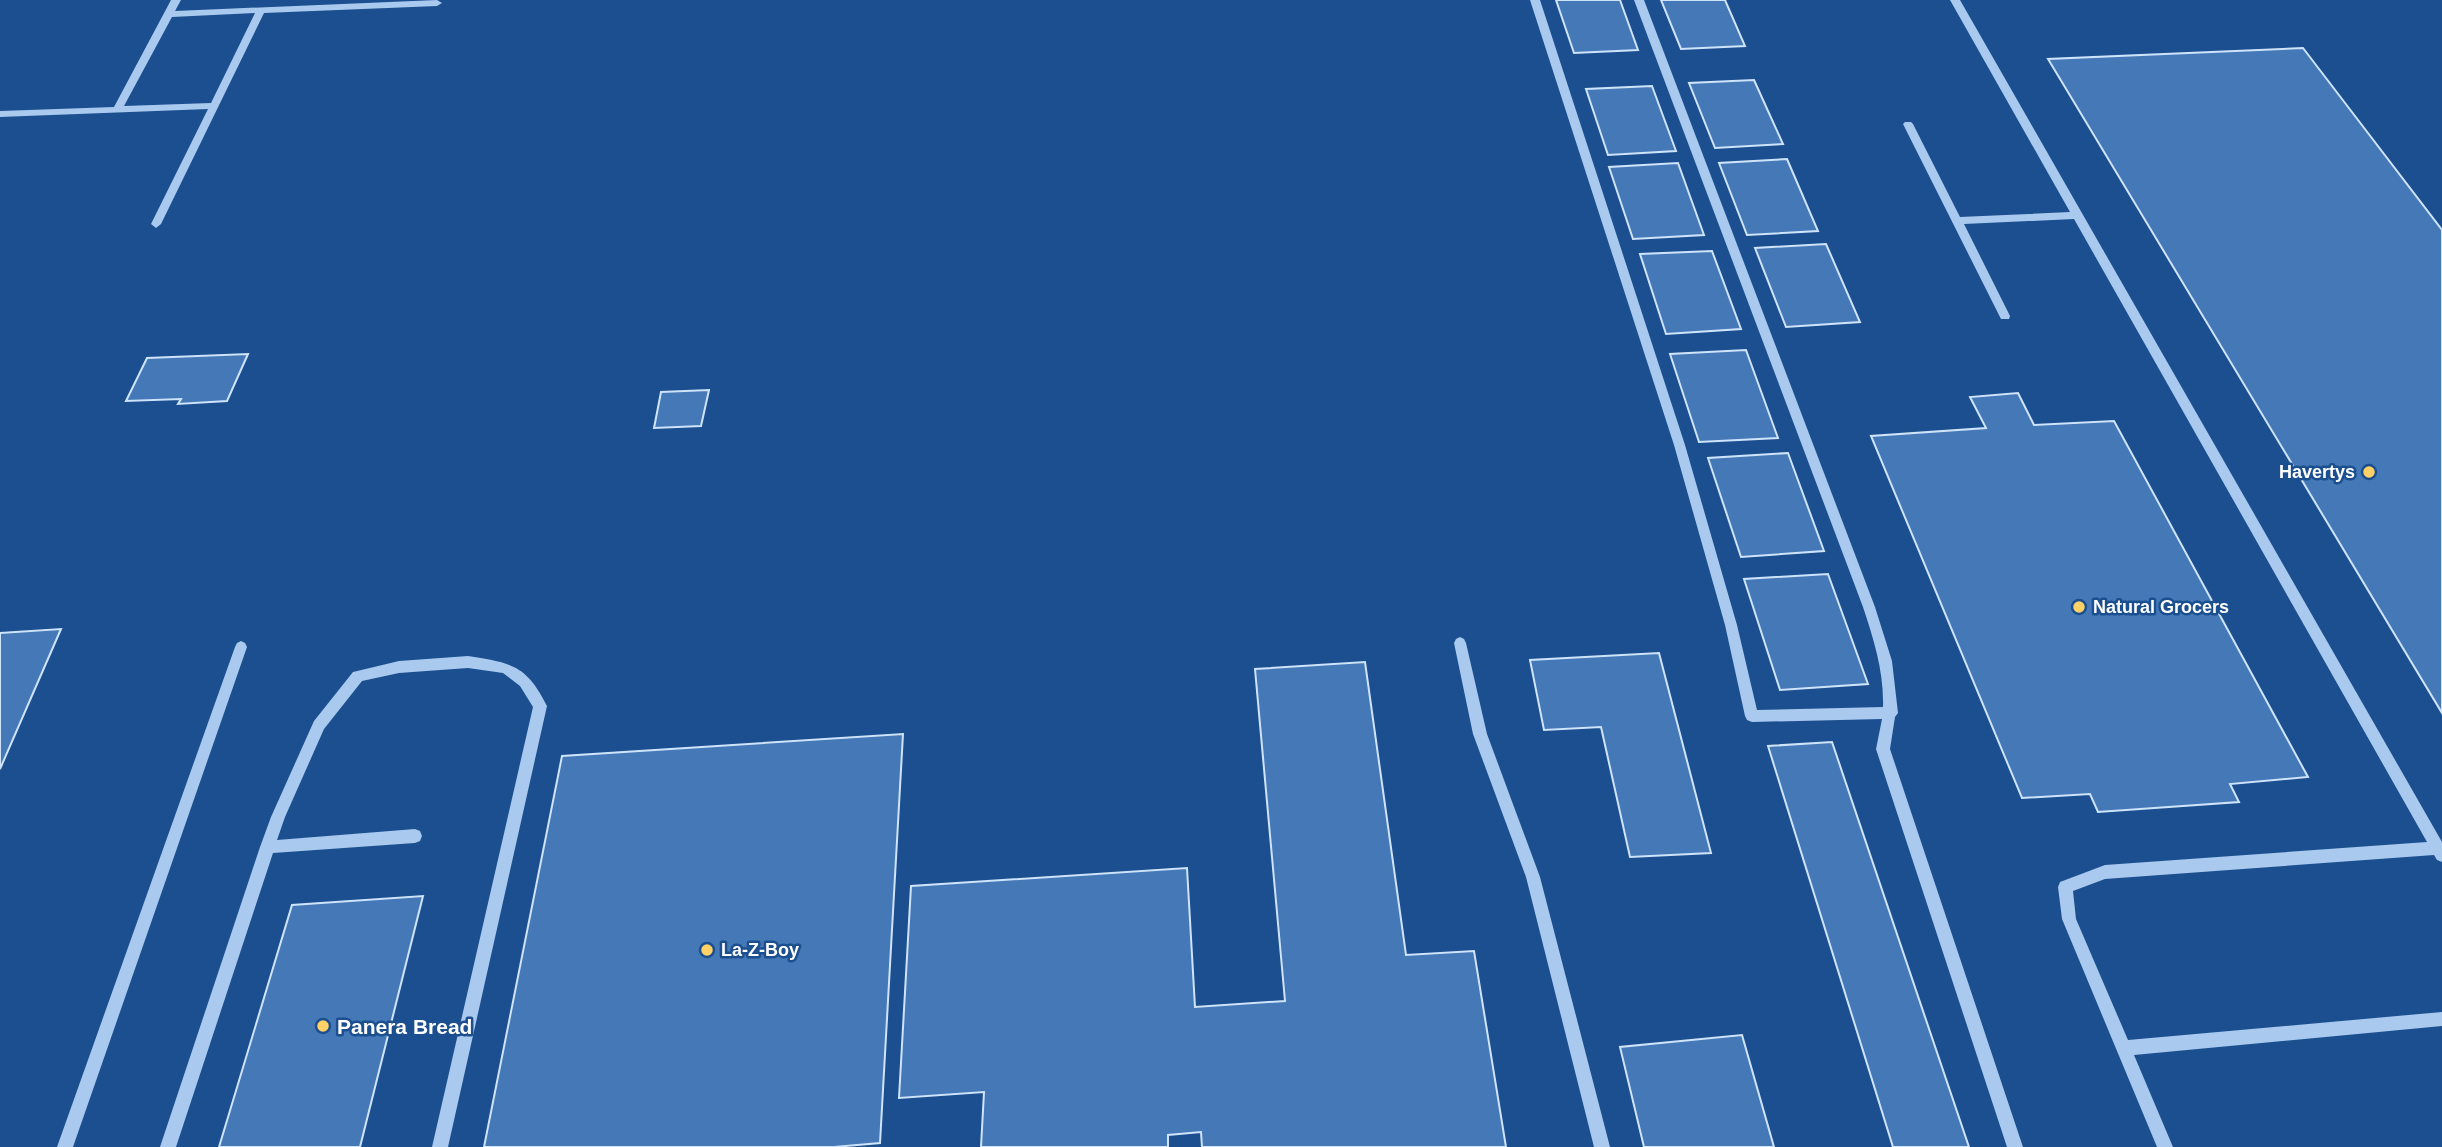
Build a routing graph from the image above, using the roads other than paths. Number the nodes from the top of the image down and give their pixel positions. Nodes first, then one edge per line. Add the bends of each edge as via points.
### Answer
1 (176, 0) edge
2 (1535, 0) edge
3 (1639, 0) edge
4 (1955, 0) edge
5 (437, 3) dead end
6 (261, 10) junction
7 (169, 14) junction
8 (214, 106) junction
9 (117, 110) junction
10 (0, 114) edge
11 (1908, 124) dead end
12 (2077, 215) junction
13 (1957, 221) junction
14 (156, 224) dead end
15 (2005, 316) dead end
16 (1460, 643) dead end
17 (241, 647) dead end
18 (1891, 713) junction
19 (415, 836) dead end
20 (267, 848) junction
21 (2440, 852) edge
22 (2442, 1019) edge
23 (2124, 1048) junction
24 (65, 1147) edge
25 (168, 1147) edge
26 (440, 1147) edge
27 (1602, 1147) edge
28 (2015, 1147) edge
29 (2165, 1147) edge

1 - 7 lane
2 - 18 lane via 1655,365 1738,649 1752,716
3 - 18 lane via 1869,607 1888,665
4 - 12 lane
5 - 6 lane
6 - 7 lane
6 - 8 lane
7 - 9 lane
8 - 9 lane
8 - 14 lane
9 - 10 lane
11 - 13 lane
12 - 13 lane
12 - 21 lane
13 - 15 lane
16 - 27 lane via 1480,734 1534,877
17 - 24 lane
18 - 28 lane via 1883,749
19 - 20 lane
20 - 25 lane
20 - 26 lane via 319,725 358,676 399,667 468,662 506,668 525,682 540,706
21 - 23 lane via 2105,872 2065,887 2069,919
22 - 23 lane
23 - 29 lane

